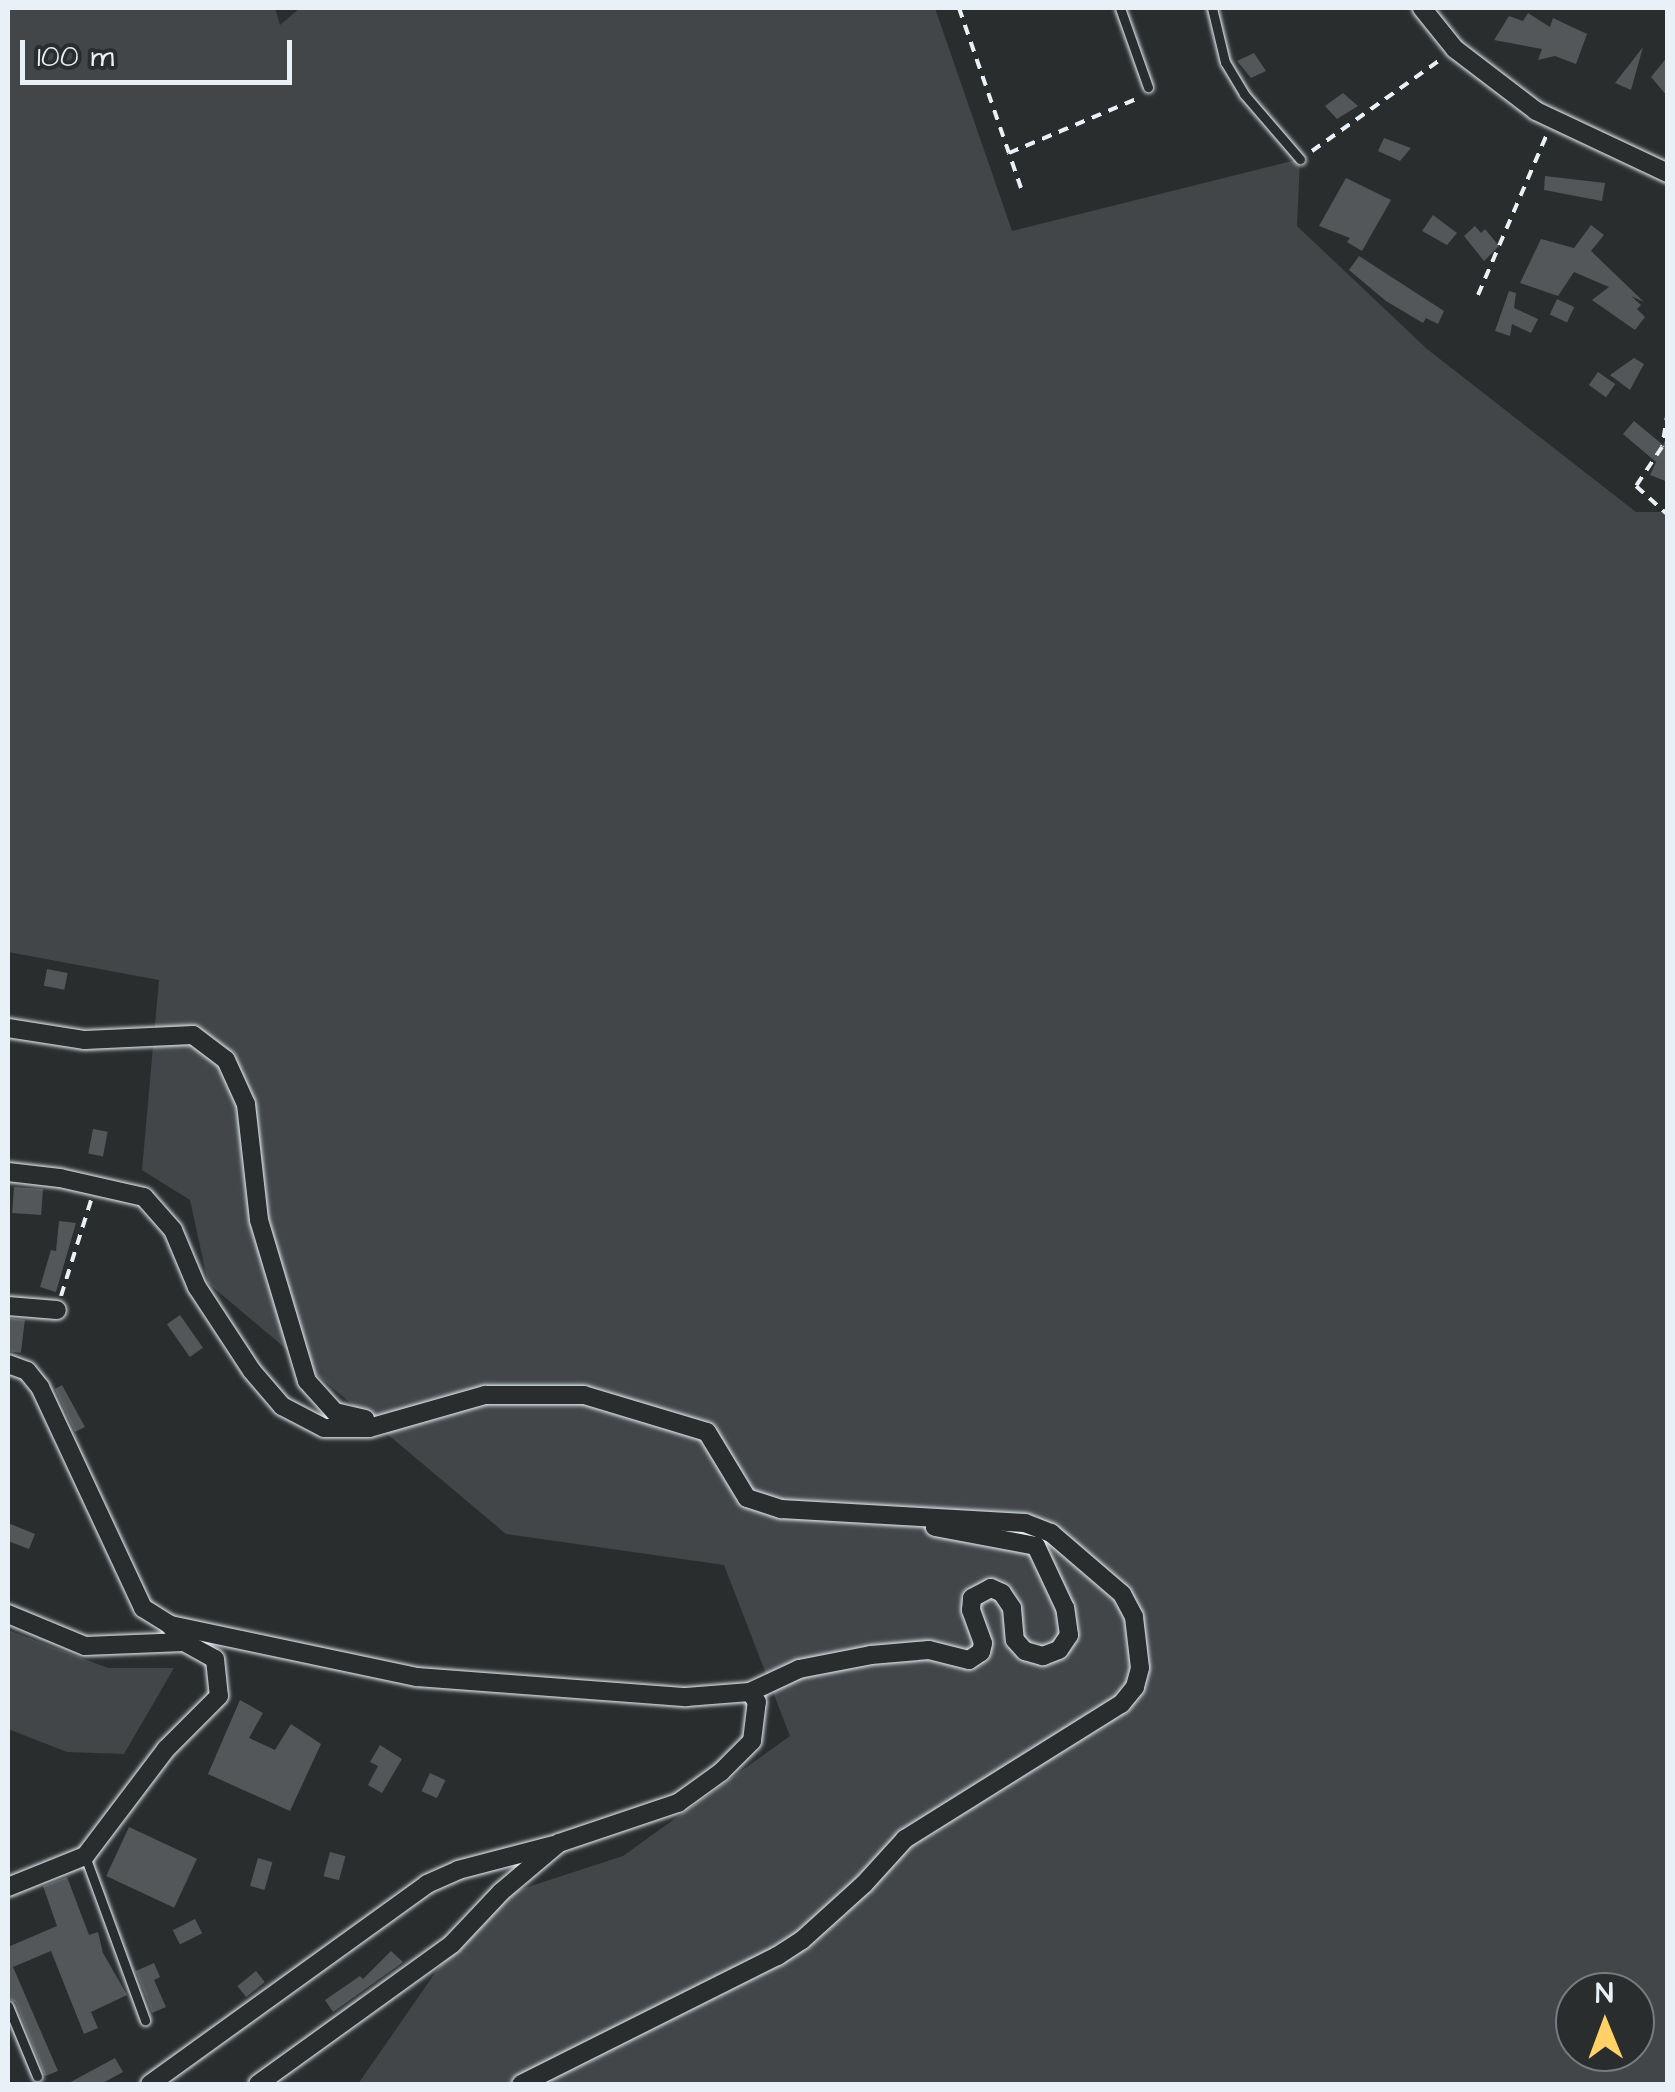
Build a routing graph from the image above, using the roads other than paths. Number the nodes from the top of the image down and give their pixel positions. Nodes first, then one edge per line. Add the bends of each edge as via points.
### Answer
1 (1120, 8) edge
2 (1212, 8) edge
3 (1422, 8) edge
4 (1148, 88) road end
5 (1300, 159) road end
6 (1668, 173) edge
7 (8, 1028) edge
8 (8, 1172) edge
9 (8, 1306) edge
10 (57, 1310) road end
11 (8, 1364) edge
12 (394, 1422) junction
13 (886, 1518) junction
14 (8, 1614) edge
15 (170, 1625) junction
16 (184, 1642) junction
17 (750, 1692) junction
18 (560, 1843) junction
19 (86, 1856) junction
20 (8, 1888) edge
21 (8, 2006) edge
22 (145, 2020) dead end
23 (37, 2076) dead end
24 (150, 2084) edge
25 (258, 2084) edge
26 (521, 2084) edge

1 - 4 lane
2 - 5 lane via 1225,62
3 - 6 street via 1455,50 1536,111
7 - 12 street via 84,1040 193,1036 226,1060 246,1104 259,1220 308,1381 335,1412
8 - 12 street via 144,1197 161,1211 198,1287 282,1406 324,1428
9 - 10 street
11 - 15 street via 27,1371 40,1387 143,1608
12 - 13 street via 485,1395 584,1396 708,1432 747,1498 781,1509
13 - 17 street via 1036,1546 1064,1608 1069,1635 1059,1650 1043,1656 1025,1651 1014,1640 1012,1608 992,1588 972,1598 984,1643 969,1660 929,1650 870,1654 798,1669
13 - 26 street via 996,1520 1050,1533 1122,1594 1138,1643 1135,1687 1121,1704 906,1838 802,1940
14 - 16 street via 85,1646
15 - 16 street
15 - 17 street via 417,1677 615,1695
16 - 19 street via 215,1659 219,1696 166,1749
17 - 18 street via 757,1702 752,1741 721,1772 678,1802
18 - 24 street via 427,1884
18 - 25 street via 500,1892 452,1944
19 - 20 street
19 - 22 lane
21 - 23 lane

